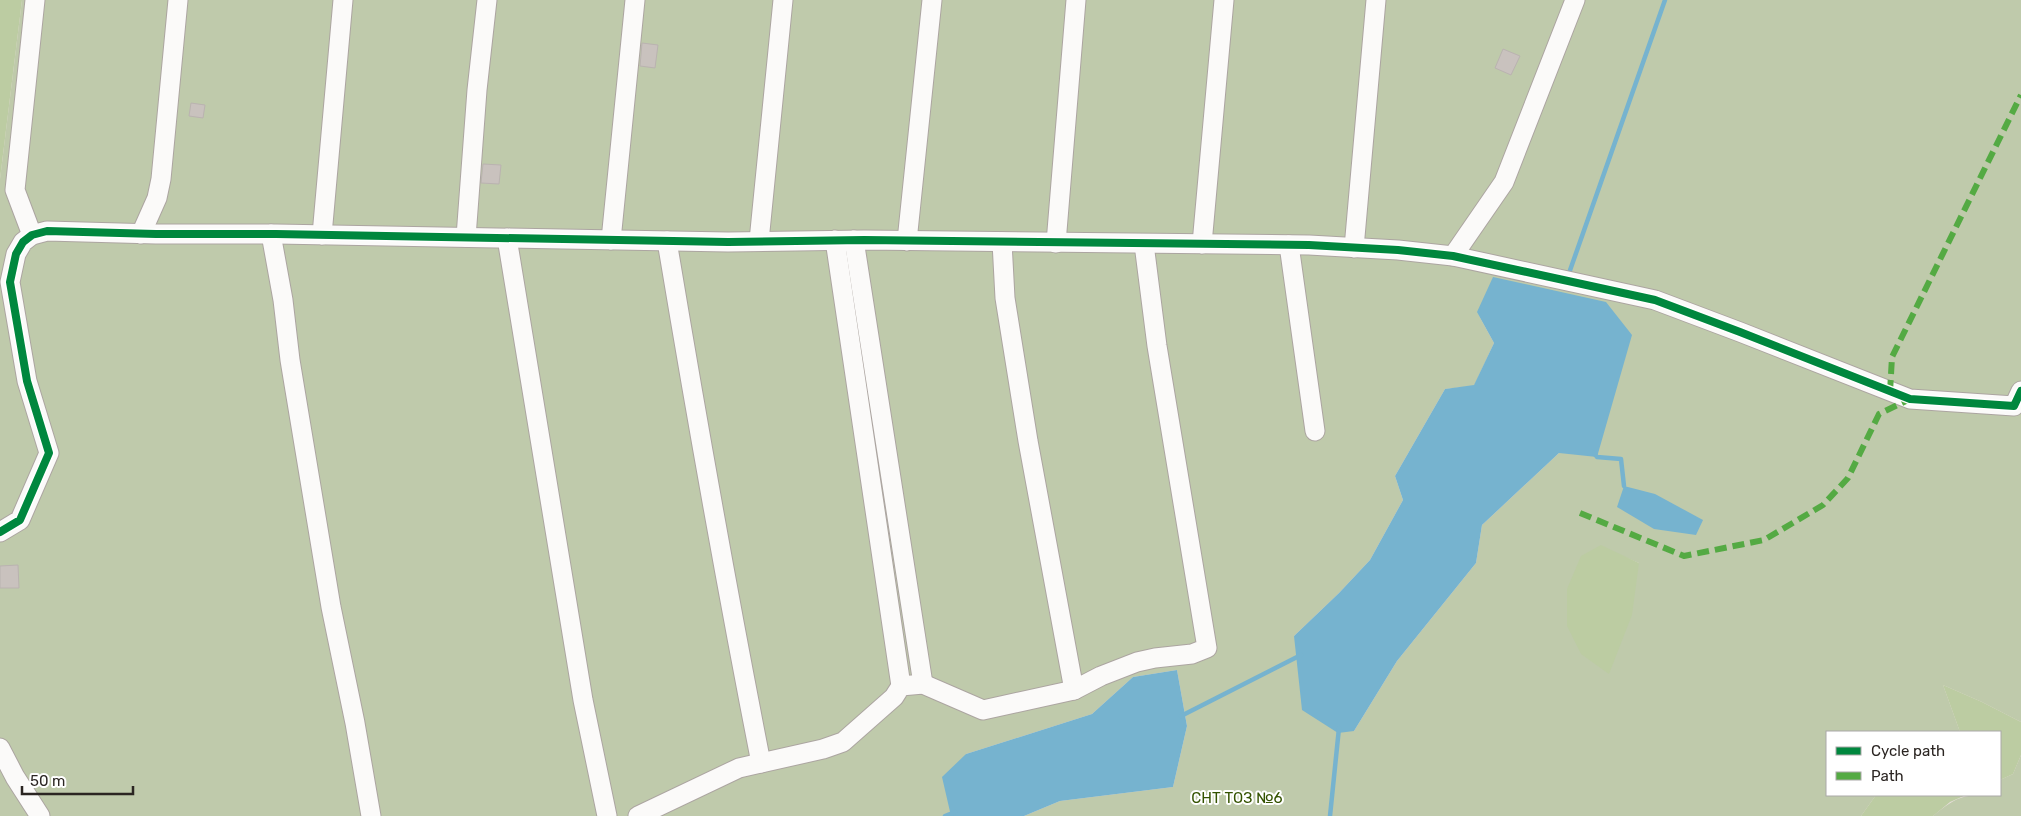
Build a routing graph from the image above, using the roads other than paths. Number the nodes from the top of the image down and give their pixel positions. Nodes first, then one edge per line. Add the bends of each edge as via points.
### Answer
1 (35, 0) edge
2 (178, 0) edge
3 (343, 0) edge
4 (487, 0) edge
5 (635, 0) edge
6 (783, 0) edge
7 (932, 0) edge
8 (1076, 0) edge
9 (1224, 0) edge
10 (1376, 0) edge
11 (1575, 0) edge
12 (141, 234) junction
13 (271, 234) junction
14 (32, 235) junction
15 (322, 235) junction
16 (466, 237) junction
17 (507, 238) junction
18 (611, 240) junction
19 (667, 240) junction
20 (835, 240) junction
21 (854, 240) junction
22 (906, 240) junction
23 (759, 241) junction
24 (1002, 242) junction
25 (1056, 243) junction
26 (1144, 244) junction
27 (1202, 244) junction
28 (1289, 245) junction
29 (1354, 248) junction
30 (1453, 256) junction
31 (2021, 392) edge
32 (1315, 430) dead end
33 (0, 532) edge
34 (924, 684) junction
35 (901, 686) junction
36 (1074, 690) junction
37 (0, 748) edge
38 (762, 763) junction
39 (40, 816) edge
40 (371, 816) edge
41 (607, 816) edge
42 (638, 816) edge

1 - 14 street via 15,190
2 - 12 street via 161,179 157,198
3 - 15 street
4 - 16 street
5 - 18 street
6 - 23 street
7 - 22 street
8 - 25 street
9 - 27 street
10 - 29 street
11 - 30 street via 1504,182
12 - 13 street
12 - 14 street via 54,231
13 - 15 street
13 - 40 street via 331,607
14 - 33 street via 16,254 10,282 27,381 49,453 20,520
15 - 16 street
16 - 17 street
17 - 18 street
17 - 41 street via 583,700
18 - 19 street
19 - 23 street
19 - 38 street via 724,573
20 - 21 street
20 - 23 street
20 - 35 street
21 - 22 street
21 - 34 street
22 - 24 street
24 - 25 street
24 - 36 street via 1005,298 1026,432
25 - 26 street
26 - 27 street
26 - 36 street via 1157,346 1207,648 1192,654 1137,662
27 - 28 street
28 - 29 street
28 - 32 street
29 - 30 street
30 - 31 street via 1655,300 1910,400 2014,406
34 - 35 street
34 - 36 street via 983,710
35 - 38 street via 843,742
37 - 39 street
38 - 42 street via 739,768

